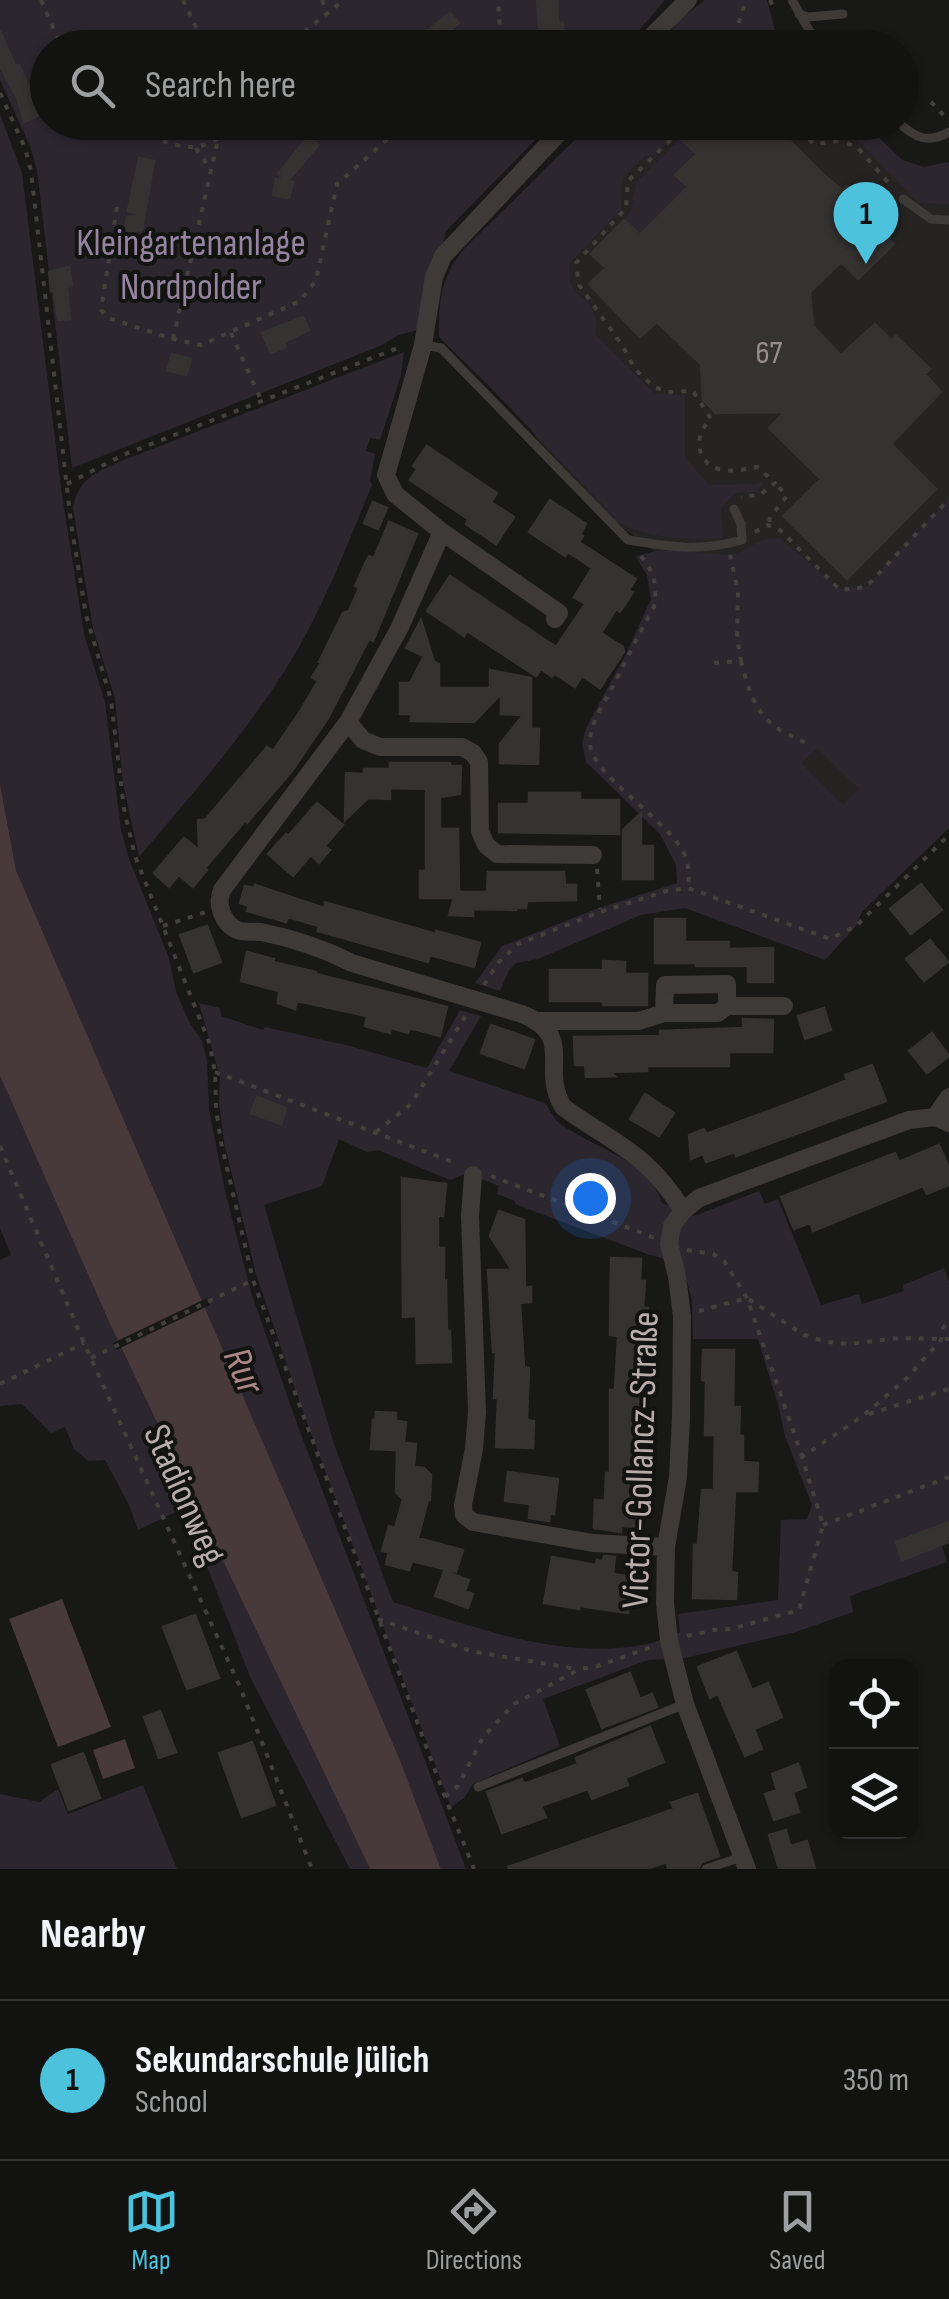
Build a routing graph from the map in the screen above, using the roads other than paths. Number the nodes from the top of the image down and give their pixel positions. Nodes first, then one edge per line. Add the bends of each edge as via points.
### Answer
1 (688, 0) edge
2 (792, 0) edge
3 (799, 14) junction
4 (844, 14) dead end
5 (658, 30) edge
6 (809, 30) edge
7 (949, 132) edge
8 (919, 137) edge
9 (552, 140) edge
10 (903, 200) road end
11 (949, 220) edge
12 (423, 344) junction
13 (734, 509) road end
14 (442, 532) junction
15 (555, 620) dead end
16 (348, 722) junction
17 (593, 855) road end
18 (727, 1006) junction
19 (784, 1006) dead end
20 (664, 1013) junction
21 (540, 1021) junction
22 (949, 1096) edge
23 (942, 1120) edge
24 (478, 1174) road end
25 (684, 1211) junction
26 (666, 1547) junction
27 (685, 1704) junction
28 (478, 1787) dead end
29 (744, 1863) edge
30 (706, 1869) edge

1 - 5 street
2 - 3 lane
3 - 4 lane
3 - 6 lane
7 - 8 lane
9 - 12 street via 443,256
10 - 11 lane via 932,219
12 - 13 lane via 441,348 628,540 713,548 742,540
12 - 14 street via 386,475 394,494
14 - 15 street via 559,613
14 - 16 street
16 - 17 street via 380,746 473,753 479,762 480,831 498,854
16 - 21 street via 222,890 219,907 226,921 237,930 328,952
18 - 19 street
18 - 20 street via 718,1013
18 - 20 street via 727,984 665,985
20 - 21 street via 639,1020
21 - 25 street via 553,1040 554,1083 563,1107 652,1168
22 - 23 street
23 - 25 street via 909,1120 699,1198
24 - 26 street via 470,1216 477,1412 464,1516 593,1543
25 - 26 street, Victor-Gollancz-Straße via 669,1244 682,1316 678,1477
26 - 27 street, Victor-Gollancz-Straße via 669,1641
27 - 28 lane
27 - 29 street, Victor-Gollancz-Straße
29 - 30 lane

